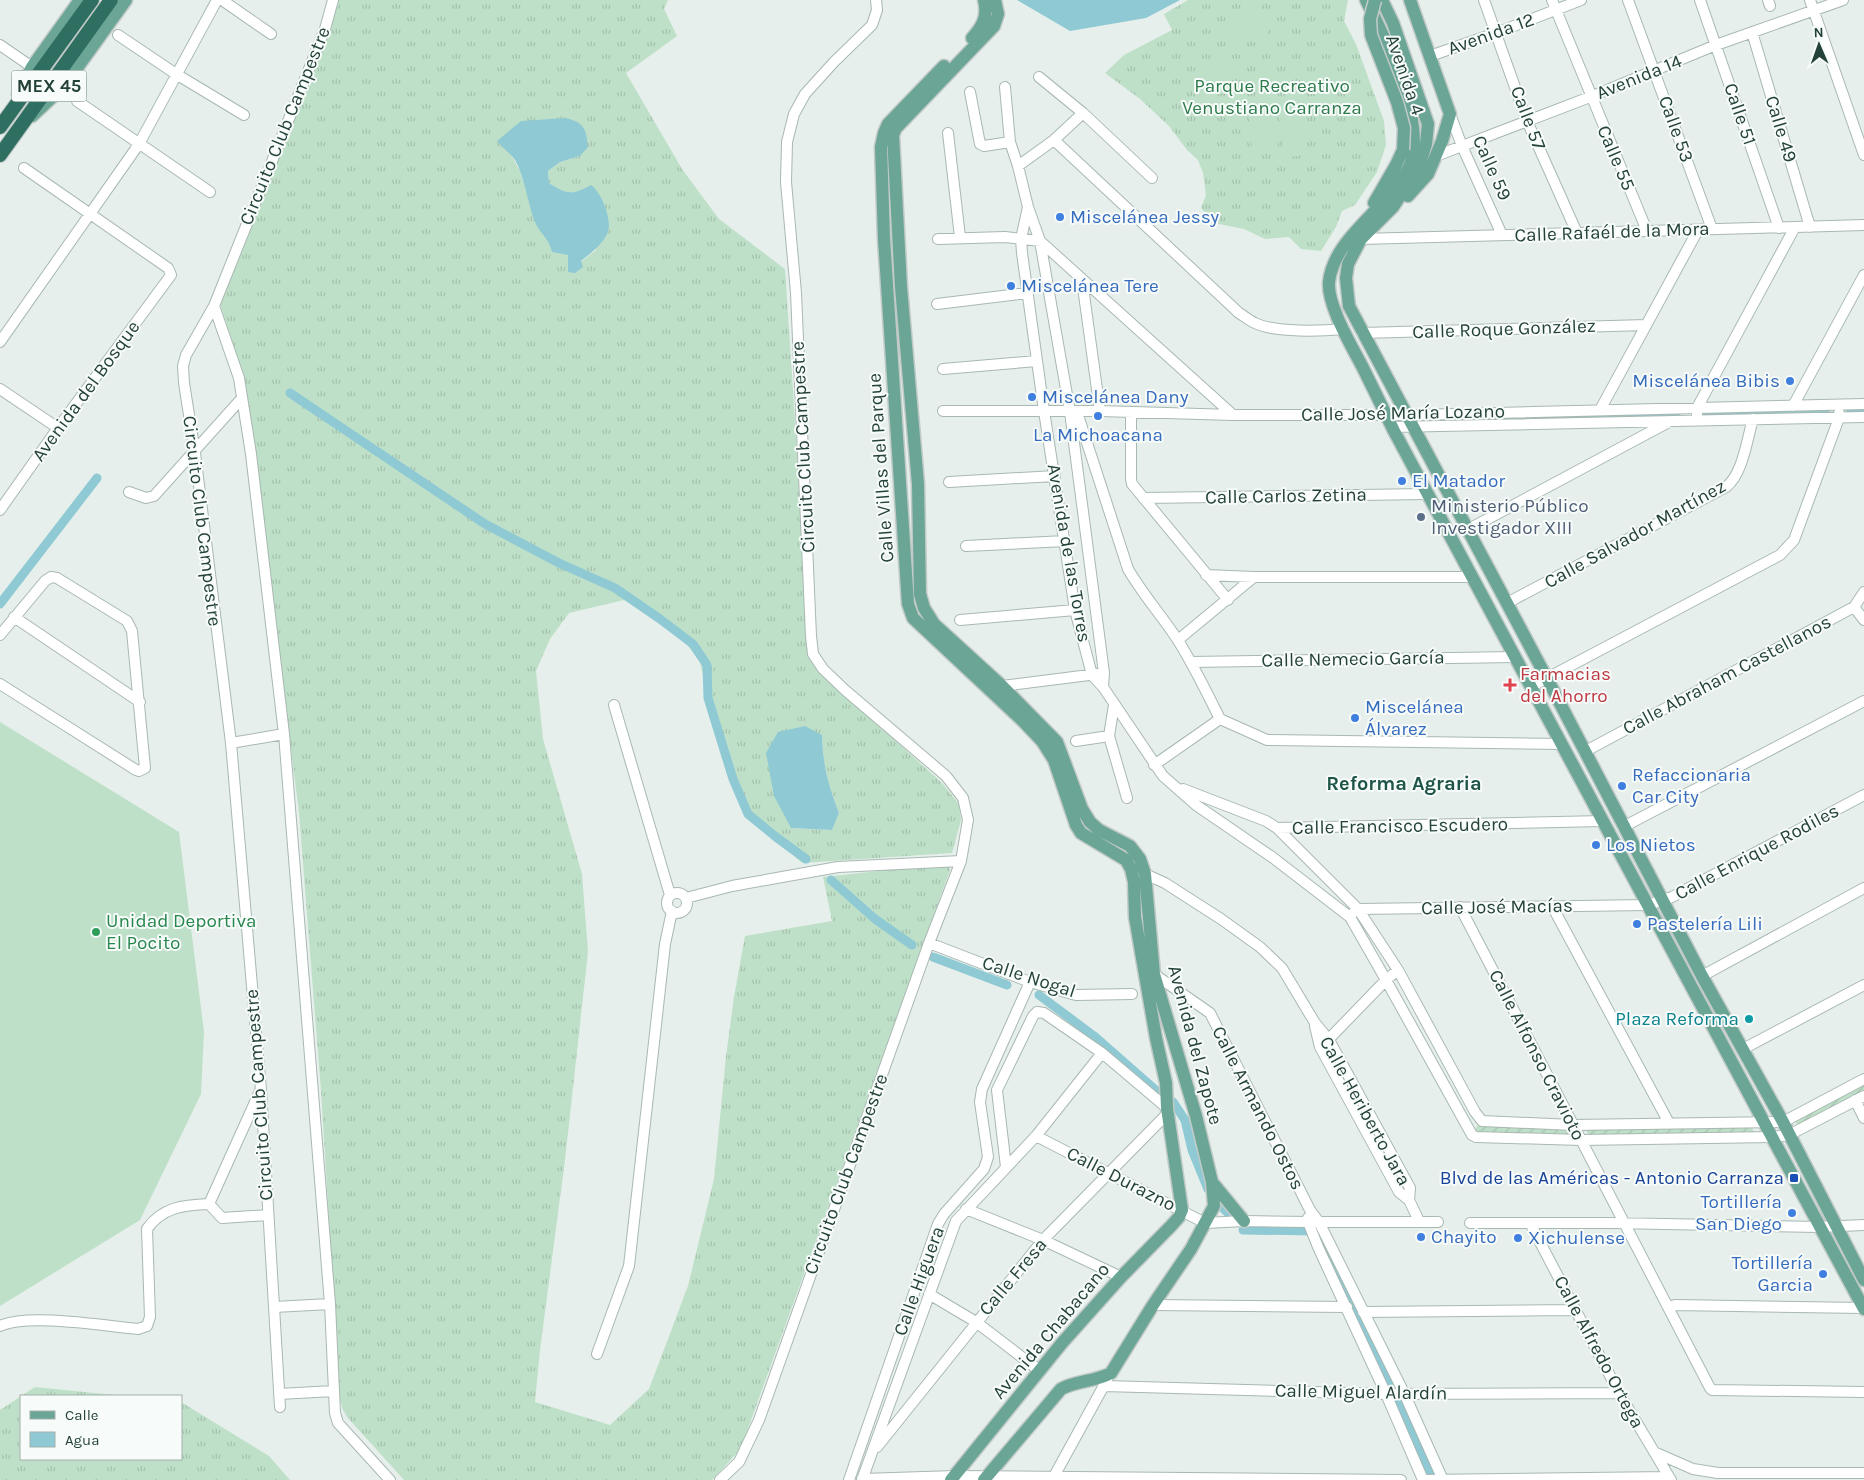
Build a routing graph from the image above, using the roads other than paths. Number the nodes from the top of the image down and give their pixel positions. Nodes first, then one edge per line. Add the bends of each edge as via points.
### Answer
1 (80, 0) edge
2 (92, 0) edge
3 (111, 0) edge
4 (126, 0) edge
5 (218, 0) edge
6 (222, 0) edge
7 (333, 0) edge
8 (876, 0) edge
9 (984, 0) edge
10 (995, 0) edge
11 (1366, 0) edge
12 (1375, 0) edge
13 (1382, 0) edge
14 (1410, 0) edge
15 (1484, 0) edge
16 (1581, 0) edge
17 (1628, 0) edge
18 (1700, 0) edge
19 (1810, 0) edge
20 (1843, 0) edge
21 (1554, 5) edge
22 (1814, 10) junction
23 (1752, 32) junction
24 (1496, 33) junction
25 (271, 34) dead end
26 (118, 35) dead end
27 (0, 45) edge
28 (1716, 45) junction
29 (1430, 56) junction
30 (32, 67) junction
31 (1655, 70) junction
32 (176, 74) junction
33 (1039, 76) dead end
34 (1005, 87) dead end
35 (970, 92) dead end
36 (1590, 97) junction
37 (77, 101) dead end
38 (1083, 112) junction
39 (1450, 114) junction
40 (244, 115) dead end
41 (1527, 121) junction
42 (2, 124) edge
43 (16, 132) junction
44 (948, 133) dead end
45 (1054, 140) junction
46 (1010, 142) junction
47 (139, 144) junction
48 (1462, 146) junction
49 (0, 155) edge
50 (1864, 155) edge
51 (1436, 156) junction
52 (1018, 166) junction
53 (24, 168) dead end
54 (1152, 178) dead end
55 (210, 192) dead end
56 (1028, 207) junction
57 (1393, 207) junction
58 (89, 214) junction
59 (1371, 215) junction
60 (1864, 225) edge
61 (1794, 227) junction
62 (1810, 227) junction
63 (1779, 228) junction
64 (1712, 229) junction
65 (1698, 230) junction
66 (1646, 231) junction
67 (1577, 233) junction
68 (1502, 235) junction
69 (960, 238) junction
70 (1021, 238) junction
71 (938, 239) dead end
72 (1361, 240) junction
73 (1040, 241) junction
74 (1864, 275) edge
75 (1082, 280) junction
76 (1027, 293) junction
77 (936, 304) dead end
78 (214, 306) junction
79 (1646, 325) junction
80 (1344, 329) junction
81 (1362, 334) junction
82 (0, 342) edge
83 (1037, 361) junction
84 (943, 370) dead end
85 (0, 388) edge
86 (242, 398) junction
87 (1864, 404) edge
88 (1838, 405) junction
89 (1793, 406) junction
90 (1697, 408) junction
91 (1600, 410) junction
92 (943, 411) dead end
93 (1044, 411) junction
94 (1100, 411) junction
95 (1074, 412) junction
96 (1131, 412) junction
97 (1386, 414) junction
98 (1405, 414) junction
99 (1233, 415) junction
100 (1864, 417) edge
101 (1839, 418) junction
102 (1753, 419) junction
103 (1697, 420) junction
104 (1669, 422) junction
105 (1392, 427) junction
106 (1412, 427) junction
107 (58, 428) junction
108 (195, 453) junction
109 (1055, 476) junction
110 (949, 482) dead end
111 (129, 492) dead end
112 (1428, 494) junction
113 (1143, 498) junction
114 (0, 510) edge
115 (1467, 530) junction
116 (1065, 541) junction
117 (966, 546) dead end
118 (1206, 575) junction
119 (1254, 577) junction
120 (1473, 577) junction
121 (1864, 592) edge
122 (1228, 600) junction
123 (1507, 603) junction
124 (1854, 607) junction
125 (1076, 610) junction
126 (14, 617) junction
127 (960, 620) dead end
128 (1864, 620) edge
129 (0, 635) edge
130 (1178, 640) junction
131 (1516, 657) junction
132 (1191, 662) junction
133 (1104, 673) junction
134 (1092, 675) junction
135 (1547, 679) junction
136 (0, 684) edge
137 (1002, 686) junction
138 (1532, 686) junction
139 (1103, 687) junction
140 (1864, 701) edge
141 (140, 702) junction
142 (614, 705) dead end
143 (1114, 705) junction
144 (1220, 720) junction
145 (284, 734) junction
146 (1109, 736) junction
147 (1076, 741) dead end
148 (231, 742) junction
149 (1562, 744) junction
150 (1584, 752) junction
151 (1154, 765) junction
152 (1176, 786) junction
153 (1864, 795) edge
154 (1127, 798) dead end
155 (1603, 821) junction
156 (1623, 827) junction
157 (1278, 828) junction
158 (961, 861) junction
159 (1145, 874) junction
160 (1134, 882) joint
161 (1864, 888) edge
162 (670, 895) junction
163 (686, 898) junction
164 (1662, 902) junction
165 (1648, 905) junction
166 (1460, 906) junction
167 (1552, 906) junction
168 (1358, 908) junction
169 (672, 911) junction
170 (1350, 917) junction
171 (929, 943) junction
172 (1398, 970) junction
173 (1154, 974) junction
174 (1702, 976) junction
175 (1386, 980) junction
176 (1030, 982) junction
177 (1864, 986) edge
178 (1132, 994) dead end
179 (1315, 1023) junction
180 (1329, 1040) junction
181 (1320, 1047) junction
182 (1743, 1049) junction
183 (1102, 1053) junction
184 (1864, 1079) edge
185 (261, 1090) junction
186 (1859, 1098) edge
187 (1168, 1110) junction
188 (1475, 1112) junction
189 (1864, 1118) edge
190 (1462, 1120) junction
191 (1783, 1122) junction
192 (1669, 1123) junction
193 (1766, 1123) junction
194 (1573, 1125) junction
195 (1789, 1135) junction
196 (1036, 1136) junction
197 (1773, 1137) junction
198 (1581, 1140) junction
199 (1006, 1167) junction
200 (1110, 1174) junction
201 (1212, 1182) junction
202 (1409, 1200) junction
203 (209, 1204) junction
204 (966, 1209) junction
205 (1182, 1210) junction
206 (1310, 1210) junction
207 (268, 1215) junction
208 (1244, 1221) junction
209 (1419, 1221) junction
210 (1308, 1222) junction
211 (1319, 1222) junction
212 (1438, 1222) dead end
213 (1470, 1222) dead end
214 (1205, 1223) junction
215 (1530, 1223) junction
216 (1624, 1223) junction
217 (1835, 1225) junction
218 (1864, 1225) edge
219 (1819, 1227) junction
220 (1043, 1240) junction
221 (1121, 1277) junction
222 (1864, 1280) edge
223 (928, 1294) junction
224 (330, 1304) junction
225 (1153, 1305) junction
226 (274, 1307) junction
227 (1347, 1307) junction
228 (1668, 1307) junction
229 (1864, 1309) edge
230 (1576, 1310) junction
231 (1363, 1312) junction
232 (976, 1322) junction
233 (0, 1326) edge
234 (597, 1354) dead end
235 (1040, 1371) junction
236 (1111, 1373) junction
237 (1104, 1386) junction
238 (334, 1391) junction
239 (1864, 1392) edge
240 (1404, 1393) junction
241 (1619, 1393) junction
242 (279, 1394) junction
243 (1386, 1394) junction
244 (280, 1407) dead end
245 (1653, 1451) junction
246 (872, 1454) junction
247 (1864, 1473) edge
248 (953, 1478) edge
249 (985, 1478) edge
250 (1670, 1478) edge
251 (862, 1479) edge
252 (1053, 1479) edge
253 (390, 1480) edge
254 (720, 1480) edge
255 (849, 1480) edge
256 (1401, 1480) edge
257 (1423, 1480) edge
258 (1443, 1480) edge

1 - 30 main road
2 - 42 highway, MEX 45
3 - 43 highway, MEX 45
4 - 43 main road via 64,86
5 - 32 street
6 - 25 street
7 - 78 street, Circuito Club Campestre
8 - 158 street, Circuito Club Campestre via 877,10 872,25 805,94 794,114 787,142 786,182 796,293 811,636 814,654 823,669 946,776 963,798 968,820
9 - 160 main road, Calle Villas del Parque via 986,10 982,26 893,117 884,133 882,147 884,239 908,604 913,618 1042,741 1054,760 1081,833 1126,860
10 - 137 main road, Calle Villas del Parque via 998,14 994,26 896,128 893,148 918,484 920,594 934,624
11 - 59 main road via 1403,88 1413,126 1414,151 1406,172
12 - 59 main road, Avenida 4, bridge via 1370,18 1371,35 1404,128 1403,150 1376,198
13 - 57 main road via 1428,124 1419,167
14 - 29 main road, Calle 59
15 - 24 street, Calle 57
16 - 21 street, Avenida 12
17 - 31 street, Calle 53
18 - 28 street, Calle 51
19 - 22 street
20 - 22 street, Avenida 14
21 - 24 street, Avenida 12
21 - 36 street, Calle 55
22 - 23 street, Avenida 14
22 - 50 street
23 - 28 street, Avenida 14
23 - 62 street, Calle 49
24 - 29 street, Avenida 12
24 - 41 street, Calle 57
26 - 32 street
27 - 30 street
28 - 31 street, Avenida 14
28 - 63 street, Calle 51
29 - 39 main road, Calle 59
30 - 42 main road
31 - 36 street, Avenida 14
31 - 64 street, Calle 53
32 - 40 street
32 - 47 street
33 - 38 street
34 - 46 street, Avenida de las Torres
35 - 46 street via 980,144
36 - 41 street, Avenida 14
36 - 66 street, Calle 55
37 - 47 street
38 - 45 street
38 - 54 street
39 - 48 street, Calle 59
39 - 51 main road, Calle 59
41 - 48 street, Avenida 14
41 - 67 street, Calle 57
43 - 49 highway, MEX 45
44 - 69 street
45 - 52 street
45 - 80 street via 1239,313 1256,324 1275,329
46 - 52 street, Avenida de las Torres
47 - 55 street
47 - 58 street
48 - 51 street, Avenida 14
48 - 68 street, Calle 59
51 - 57 main road, Calle 59 via 1428,174 1410,195
52 - 56 street, Avenida de las Torres
53 - 58 street
56 - 70 street, Avenida de las Torres
56 - 73 street, Avenida de las Torres
57 - 72 main road
58 - 82 street
58 - 107 street, Avenida del Bosque via 171,272 170,278
59 - 80 main road via 1350,237 1333,265 1330,296
60 - 62 street, Calle Rafaél de la Mora
61 - 62 street, Calle Rafaél de la Mora
61 - 63 street, Calle Rafaél de la Mora
61 - 90 street
63 - 64 street, Calle Rafaél de la Mora
64 - 65 street, Calle Rafaél de la Mora
65 - 66 street, Calle Rafaél de la Mora
65 - 79 street
66 - 67 street, Calle Rafaél de la Mora
67 - 68 street, Calle Rafaél de la Mora
68 - 72 street, Calle Rafaél de la Mora
69 - 70 street
69 - 71 street
70 - 73 street
70 - 76 street, Avenida de las Torres
72 - 81 main road via 1348,264 1346,278 1349,306
73 - 75 street
73 - 95 street, Avenida de las Torres
74 - 89 street
75 - 94 street
75 - 99 street
76 - 77 street
76 - 83 street, Avenida de las Torres
78 - 86 street via 239,378
78 - 108 street, Circuito Club Campestre via 183,366
79 - 81 street, Calle Roque González
79 - 91 street
80 - 97 main road
81 - 98 main road
83 - 84 street
83 - 93 street, Avenida de las Torres
85 - 107 street
86 - 108 street
86 - 145 street
87 - 88 street, Calle José María Lozano
88 - 89 street, Calle José María Lozano
88 - 101 street
89 - 90 street, Calle José María Lozano
90 - 91 street, Calle José María Lozano
90 - 103 street
91 - 98 street, Calle José María Lozano
92 - 93 street, Calle José María Lozano
93 - 95 street, Calle José María Lozano
93 - 109 street, Avenida de las Torres
94 - 95 street, Calle José María Lozano
94 - 96 street, Calle José María Lozano
95 - 130 street via 1128,569
95 - 133 street, Avenida de las Torres
96 - 99 street, Calle José María Lozano
96 - 113 street via 1131,479
97 - 98 street, Calle José María Lozano
97 - 99 street, Calle José María Lozano
97 - 105 main road
98 - 106 main road
100 - 101 street, Calle José María Lozano
101 - 102 street, Calle José María Lozano
101 - 135 street via 1794,540 1780,555
102 - 103 street, Calle José María Lozano
102 - 123 street, Calle Salvador Martínez via 1733,482
103 - 104 street, Calle José María Lozano
104 - 106 street, Calle José María Lozano
104 - 115 street
105 - 106 street, Calle José María Lozano
105 - 112 main road
106 - 115 main road
107 - 114 street, Avenida del Bosque
108 - 111 street via 154,496 146,498
108 - 148 street, Circuito Club Campestre
109 - 110 street
109 - 116 street, Avenida de las Torres
112 - 113 street, Calle Carlos Zetina
112 - 120 main road
113 - 118 street
115 - 123 main road
116 - 117 street
116 - 125 street, Avenida de las Torres
118 - 119 street
118 - 122 street
119 - 120 street
119 - 122 street
120 - 131 main road
121 - 124 street, Calle Abraham Castellanos
122 - 130 street
123 - 135 main road
124 - 128 street
124 - 150 street, Calle Abraham Castellanos
125 - 127 street
125 - 134 street, Avenida de las Torres
126 - 129 street
126 - 141 street
126 - 141 street via 51,577 127,621 131,625
130 - 132 street
131 - 132 street, Calle Nemecio García
131 - 138 main road
132 - 144 street
133 - 134 street
133 - 139 street, Avenida de las Torres
134 - 137 street
134 - 139 street, Avenida de las Torres
135 - 138 street
135 - 150 main road
136 - 141 street via 136,770 143,770 146,765
137 - 159 main road, Calle Villas del Parque via 1057,742 1090,822 1130,846 1140,859
138 - 149 main road
139 - 143 street, Avenida de las Torres
140 - 156 street
142 - 162 street
143 - 146 street
143 - 151 street, Avenida de las Torres
144 - 149 street via 1266,740
144 - 151 street
145 - 148 street
145 - 224 street
146 - 147 street
146 - 154 street
148 - 185 street, Circuito Club Campestre
149 - 155 main road
150 - 156 main road
151 - 152 street, Avenida de las Torres
152 - 157 street, Calle Francisco Escudero
152 - 170 street, Avenida de las Torres via 1196,805 1272,857
153 - 164 street, Calle Enrique Rodiles
155 - 157 street, Calle Francisco Escudero
155 - 165 main road
156 - 164 main road
157 - 168 street
158 - 163 street via 838,866
158 - 171 street, Circuito Club Campestre
159 - 173 main road, Avenida del Zapote
159 - 179 street, Calle Heriberto Jara via 1260,947 1282,968
160 - 187 main road, Avenida del Zapote via 1138,934 1166,1083
161 - 174 street
162 - 163 street via 680,893
162 - 169 street via 667,904
163 - 169 street via 684,910
164 - 165 street, Calle Enrique Rodiles
164 - 174 main road
165 - 167 street, Calle José Macías
165 - 193 main road
166 - 167 street, Calle José Macías
166 - 168 street, Calle José Macías
166 - 194 street, Calle Alfonso Cravioto
167 - 192 street
168 - 170 street
168 - 172 street
169 - 234 street via 665,944 629,1266
170 - 175 street
171 - 176 street, Calle Nogal
171 - 254 street, Circuito Club Campestre via 758,1420 739,1462
172 - 175 street
172 - 188 street
173 - 201 main road, Avenida del Zapote
173 - 206 street, Calle Armando Ostos via 1210,1013
174 - 182 main road
175 - 180 street
175 - 190 street
176 - 178 street, Calle Nogal via 1076,995
176 - 255 street, Calle Higuera via 982,1089 980,1102 988,1157 984,1170 938,1224
177 - 182 street
179 - 180 street, Calle Heriberto Jara
179 - 181 street, Calle Heriberto Jara
180 - 181 street
180 - 202 street, Calle Heriberto Jara via 1410,1188
181 - 202 street, Calle Heriberto Jara via 1399,1192
182 - 191 main road
183 - 187 street, Calle Nogal
183 - 196 street, Calle Higuera
183 - 199 street, Calle Nogal via 1044,1013 1037,1012 1033,1016 997,1090
184 - 191 street
185 - 203 street
185 - 207 street, Circuito Club Campestre
186 - 189 street
186 - 195 street
187 - 200 street, Calle Fresa
187 - 205 main road, Avenida del Zapote
188 - 190 street
188 - 194 street via 1486,1122
190 - 198 street via 1476,1138
191 - 193 street
191 - 195 main road
192 - 193 street
192 - 194 street
193 - 197 main road
194 - 198 street, Calle Alfonso Cravioto
195 - 197 street
195 - 217 main road
196 - 199 street, Calle Higuera
196 - 200 street, Calle Durazno
197 - 198 street
197 - 219 main road
198 - 216 street, Calle Alfonso Cravioto
199 - 204 street, Calle Higuera
200 - 205 street, Calle Durazno
200 - 220 street, Calle Fresa
201 - 208 main road
201 - 214 main road, Avenida del Zapote via 1214,1206
202 - 209 street, Calle Heriberto Jara
203 - 207 street via 222,1218
203 - 233 street via 170,1209 147,1229 150,1317 147,1326 138,1329 37,1320
204 - 220 street
204 - 223 street, Calle Higuera via 956,1221
205 - 214 street, Calle Durazno
205 - 221 main road, Avenida Chabacano via 1175,1222
206 - 210 street, Calle Armando Ostos
206 - 211 street, Calle Armando Ostos
207 - 226 street, Circuito Club Campestre
208 - 210 street
208 - 214 street
209 - 211 street
209 - 212 street
210 - 211 street
210 - 227 street
211 - 231 street, Calle Armando Ostos
213 - 215 street
214 - 225 main road
215 - 216 street
215 - 230 street, Calle Alfredo Ortega
216 - 219 street
216 - 228 street, Calle Alfonso Cravioto
217 - 218 street
217 - 219 street
217 - 222 main road
219 - 229 main road
220 - 221 street
220 - 232 street, Calle Fresa
221 - 235 main road, Avenida Chabacano
223 - 232 street
223 - 246 street, Calle Higuera
224 - 226 street
224 - 238 street
225 - 227 street
225 - 236 main road
226 - 242 street, Circuito Club Campestre
227 - 243 street
228 - 229 street
228 - 239 street, Calle Alfonso Cravioto via 1712,1390
230 - 231 street
230 - 241 street, Calle Alfredo Ortega
231 - 240 street, Calle Armando Ostos
232 - 235 street
232 - 246 street, Calle Fresa
235 - 248 main road, Avenida Chabacano
236 - 237 street
236 - 249 main road via 1100,1379 1061,1388
237 - 243 street, Calle Miguel Alardín
237 - 252 street
238 - 242 street
238 - 253 street via 334,1413 338,1423
240 - 241 street, Calle Miguel Alardín
240 - 243 street, Calle Miguel Alardín
240 - 258 street, Calle Armando Ostos
241 - 245 street, Calle Alfredo Ortega
242 - 244 street, Circuito Club Campestre
243 - 257 street
245 - 247 street via 1693,1469 1718,1473
245 - 250 street, Calle Alfredo Ortega
246 - 251 street, Calle Higuera
248 - 249 street
248 - 251 street
249 - 252 street
250 - 258 street
252 - 256 street
257 - 258 street

